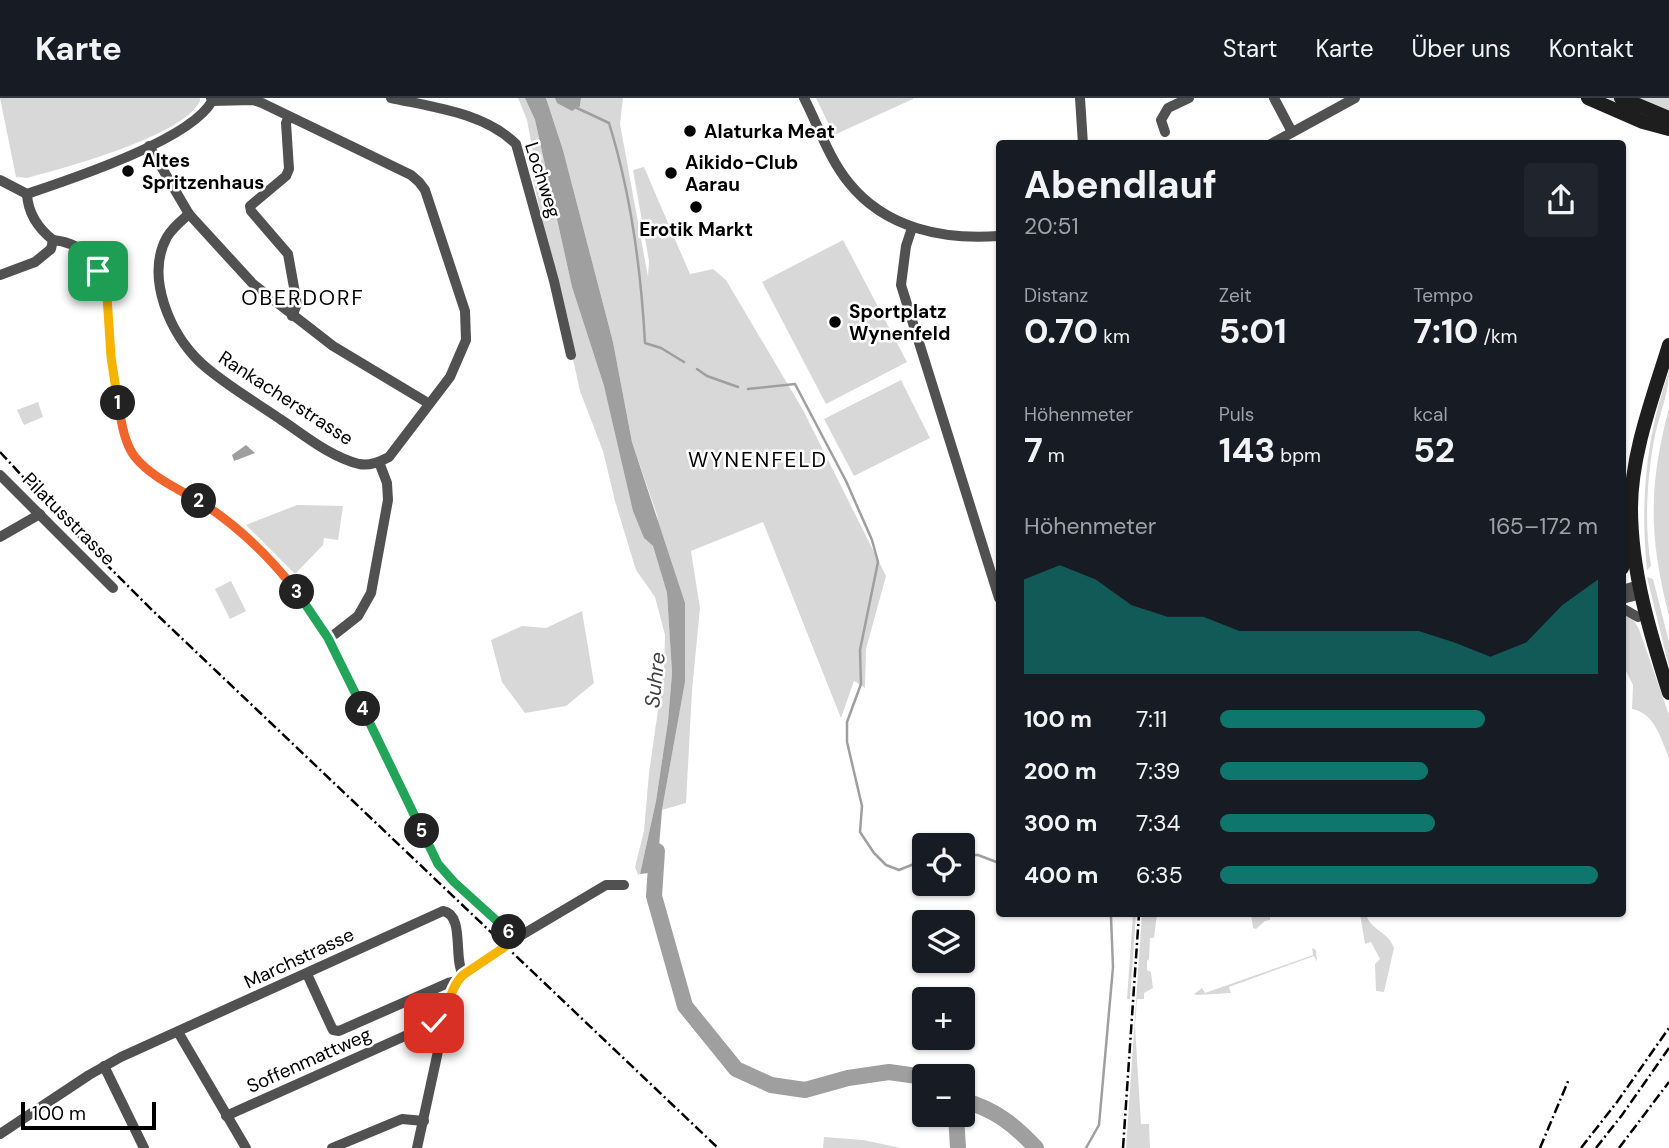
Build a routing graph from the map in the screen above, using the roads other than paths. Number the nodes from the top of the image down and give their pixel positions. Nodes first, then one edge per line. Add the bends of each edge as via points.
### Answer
1 (391, 98) edge
2 (804, 98) edge
3 (1080, 98) edge
4 (1189, 98) edge
5 (1274, 98) edge
6 (1355, 98) edge
7 (1588, 98) edge
8 (1621, 98) edge
9 (212, 99) edge
10 (254, 99) edge
11 (289, 117) junction
12 (1669, 123) edge
13 (1165, 132) dead end
14 (1292, 132) junction
15 (1083, 140) edge
16 (1278, 140) edge
17 (149, 146) junction
18 (0, 180) edge
19 (27, 194) junction
20 (189, 214) junction
21 (912, 228) junction
22 (996, 236) edge
23 (53, 240) junction
24 (0, 275) edge
25 (292, 316) junction
26 (1669, 345) edge
27 (571, 355) dead end
28 (1654, 396) junction
29 (428, 403) junction
30 (379, 463) junction
31 (0, 475) edge
32 (1626, 511) edge
33 (1626, 511) edge
34 (40, 514) junction
35 (0, 537) edge
36 (1626, 556) edge
37 (113, 588) dead end
38 (996, 588) edge
39 (1626, 590) edge
40 (1640, 590) junction
41 (1626, 597) edge
42 (1626, 610) edge
43 (1638, 617) joint
44 (334, 634) dead end
45 (1656, 652) junction
46 (1669, 693) edge
47 (624, 885) dead end
48 (515, 940) junction
49 (307, 974) junction
50 (460, 978) junction
51 (445, 1023) junction
52 (178, 1032) junction
53 (104, 1066) junction
54 (226, 1116) junction
55 (424, 1121) junction
56 (0, 1134) edge
57 (144, 1148) edge
58 (246, 1148) edge
59 (332, 1148) edge
60 (417, 1148) edge

1 - 27 street, Lochweg via 456,112 501,131 516,144
2 - 21 street via 848,182 880,211
3 - 15 street
4 - 13 street via 1168,108 1161,120
5 - 14 street
6 - 14 street
7 - 12 main road via 1643,122
8 - 12 main road
9 - 10 street
9 - 17 street via 203,114
10 - 11 street
11 - 25 street via 286,176 250,206 288,254 297,304
11 - 29 street via 411,175 425,190 465,311 466,340 450,377
14 - 16 street
17 - 19 street
17 - 20 street
18 - 19 street
19 - 23 street via 38,225
20 - 25 street via 253,284
20 - 30 street, Rankacherstrasse via 168,236 159,268 164,301 183,344 238,391 316,443 360,464
21 - 22 street via 955,237
21 - 38 street via 901,285
23 - 24 street via 46,256
23 - 48 street via 78,246 105,286 120,412 134,456 226,519 285,576 328,638 438,864
25 - 29 street via 351,359
26 - 28 main road
28 - 32 main road via 1638,434
28 - 40 main road via 1631,507
29 - 30 street via 389,457
30 - 44 street via 388,500 371,593 358,616
31 - 34 street, Pilatusstrasse
33 - 36 main road
34 - 35 street
34 - 37 street, Pilatusstrasse
39 - 40 street
40 - 41 street
40 - 45 main road
42 - 43 street
43 - 45 main road
45 - 46 main road
47 - 48 street via 606,885
48 - 50 street
49 - 50 street via 333,1030 339,1031
49 - 50 street, Marchstrasse via 443,911 454,916
49 - 52 street, Marchstrasse
50 - 51 street via 450,996
51 - 54 street, Soffenmattweg via 434,1023
51 - 55 street
52 - 53 street, Marchstrasse
52 - 54 street
53 - 56 street, Marchstrasse
53 - 57 street
54 - 58 street
55 - 59 street via 402,1119
55 - 60 street

